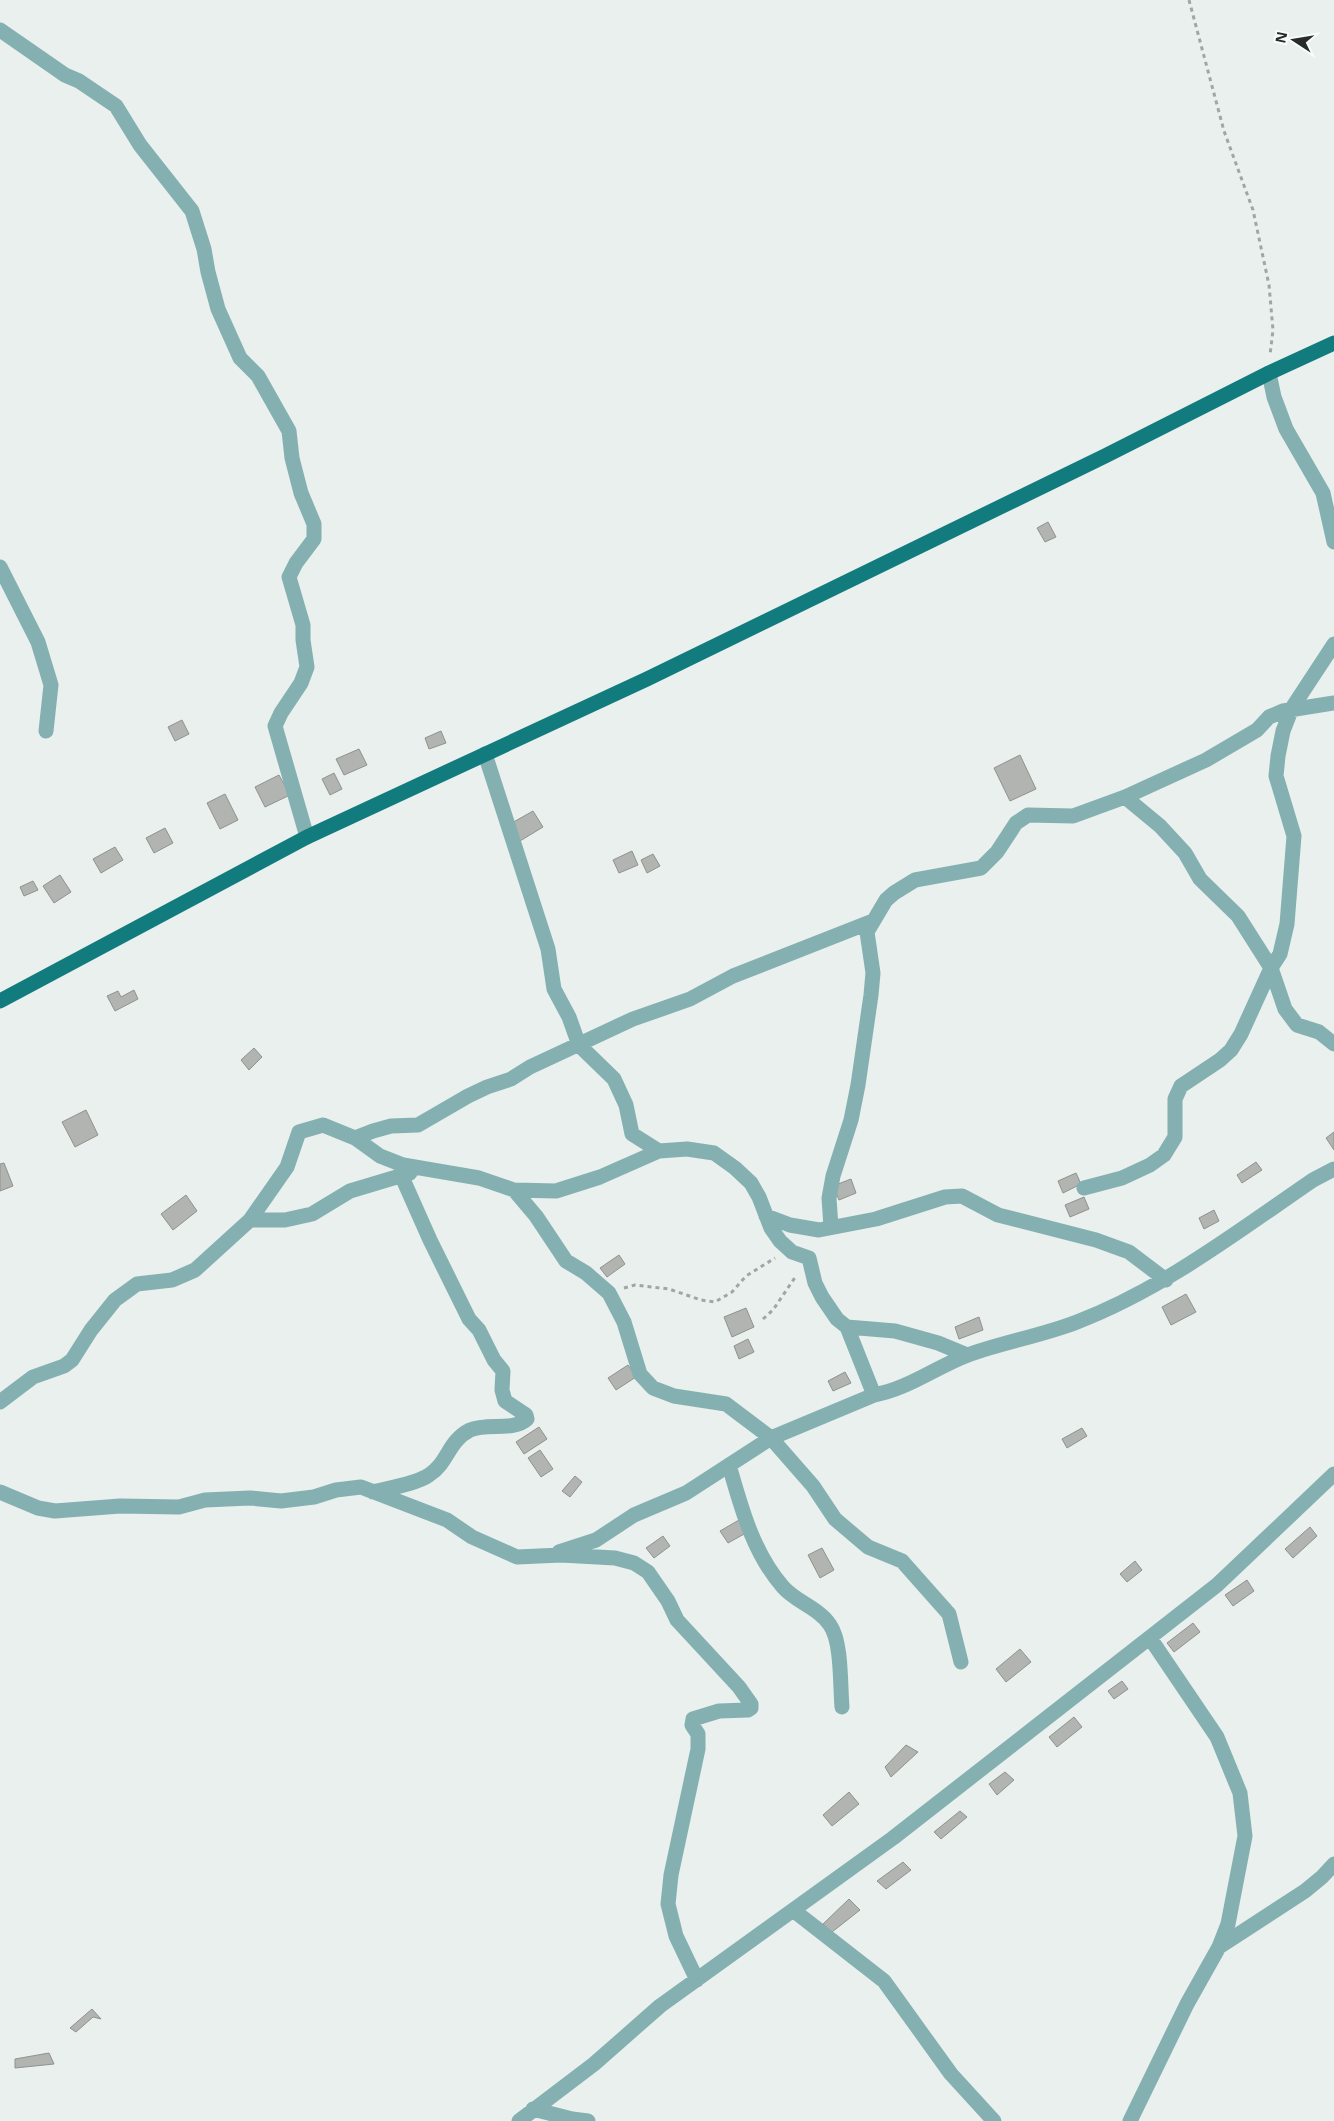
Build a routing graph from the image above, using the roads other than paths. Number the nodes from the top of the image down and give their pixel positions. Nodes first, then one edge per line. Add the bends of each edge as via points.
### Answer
1 (1, 30) edge
2 (0, 47) edge
3 (1334, 343) edge
4 (1269, 373) junction
5 (1334, 542) edge
6 (0, 567) edge
7 (1334, 644) edge
8 (1334, 703) edge
9 (1292, 708) junction
10 (46, 731) dead end
11 (485, 754) junction
12 (1125, 797) junction
13 (306, 837) junction
14 (873, 921) junction
15 (1271, 968) junction
16 (0, 1001) edge
17 (1334, 1044) edge
18 (579, 1045) junction
19 (355, 1138) junction
20 (660, 1151) junction
21 (420, 1168) junction
22 (1334, 1169) edge
23 (402, 1177) junction
24 (1084, 1188) dead end
25 (514, 1190) junction
26 (766, 1216) junction
27 (250, 1220) junction
28 (831, 1227) junction
29 (1166, 1280) junction
30 (847, 1327) junction
31 (967, 1355) junction
32 (874, 1395) junction
33 (0, 1402) edge
34 (771, 1438) junction
35 (729, 1465) junction
36 (1334, 1474) edge
37 (0, 1492) edge
38 (373, 1492) junction
39 (543, 1558) junction
40 (1150, 1638) junction
41 (960, 1662) dead end
42 (842, 1707) dead end
43 (1334, 1864) edge
44 (793, 1910) junction
45 (1219, 1947) junction
46 (697, 1980) junction
47 (533, 2109) junction
48 (520, 2121) edge
49 (588, 2121) edge
50 (994, 2121) edge
51 (1130, 2121) edge

1 - 2 street
1 - 13 street via 116,106 140,145 192,211 218,309 240,358 258,376 289,432 292,458 314,539 289,577 303,625 307,667 275,726
3 - 4 main road
4 - 5 street via 1286,429 1323,493
4 - 11 main road via 1096,461
6 - 10 street via 38,642 51,685
7 - 9 street
8 - 9 street
9 - 12 street via 1269,717 1257,730 1206,760
9 - 15 street via 1283,731 1276,776 1294,836 1287,924 1280,954
11 - 13 main road
11 - 18 street via 548,949 554,989
12 - 14 street via 1073,816 1028,815 1016,823 997,852 981,868 914,880 886,900
12 - 15 street via 1160,826 1185,853 1200,879 1238,916
13 - 16 main road
14 - 18 street via 732,976 690,999 633,1019
14 - 28 street via 867,932 873,973 865,1039 851,1120 829,1198
15 - 17 street via 1285,1010 1296,1025 1319,1032
15 - 24 street via 1231,1050 1181,1086 1175,1099 1175,1136 1164,1154 1150,1165 1122,1178
18 - 19 street via 511,1079 468,1096 418,1125 391,1126
18 - 20 street via 614,1079 626,1105 632,1134
19 - 21 street via 380,1156
19 - 27 street via 323,1125 299,1132 287,1167
20 - 25 street via 600,1178 556,1191
20 - 26 street via 687,1149 714,1153 751,1183
21 - 23 street
21 - 25 street via 479,1178
22 - 29 street
23 - 27 street via 350,1191 312,1214 285,1220
23 - 38 street via 469,1319 503,1371 505,1400 527,1419 520,1424 472,1429 455,1440 430,1475
25 - 34 street via 566,1261 609,1292 624,1322 640,1374 653,1388 674,1396 726,1404
26 - 28 street via 819,1230
26 - 30 street via 771,1228 792,1252 808,1258 822,1297 837,1319
27 - 33 street via 195,1270 172,1280 137,1284 114,1300 72,1360 33,1377
28 - 29 street via 876,1219 945,1197 962,1196 998,1215 1096,1240 1129,1252
29 - 31 street via 1078,1322
30 - 31 street via 895,1331
30 - 32 street
31 - 32 street via 923,1378
32 - 34 street
34 - 35 street
34 - 41 street via 835,1519 868,1547 902,1561 949,1614
35 - 39 street via 686,1493 634,1515 596,1540
35 - 42 street via 760,1555 783,1587 830,1625 838,1644
36 - 40 street via 1217,1586
37 - 38 street via 54,1511 120,1506 179,1507 205,1500 250,1498 281,1501 361,1487
38 - 39 street via 448,1520 472,1537 517,1557
39 - 46 street via 615,1558 634,1563 648,1572 677,1620 751,1704 748,1710 719,1710 692,1719 698,1734 698,1749 671,1875 668,1904 676,1936
40 - 44 street via 893,1838
40 - 45 street via 1217,1736 1240,1793 1245,1836 1228,1924
43 - 45 street via 1305,1891
44 - 46 street
44 - 50 street via 884,1981 951,2074
45 - 51 street via 1187,2004
46 - 47 street
47 - 48 street
47 - 49 street

